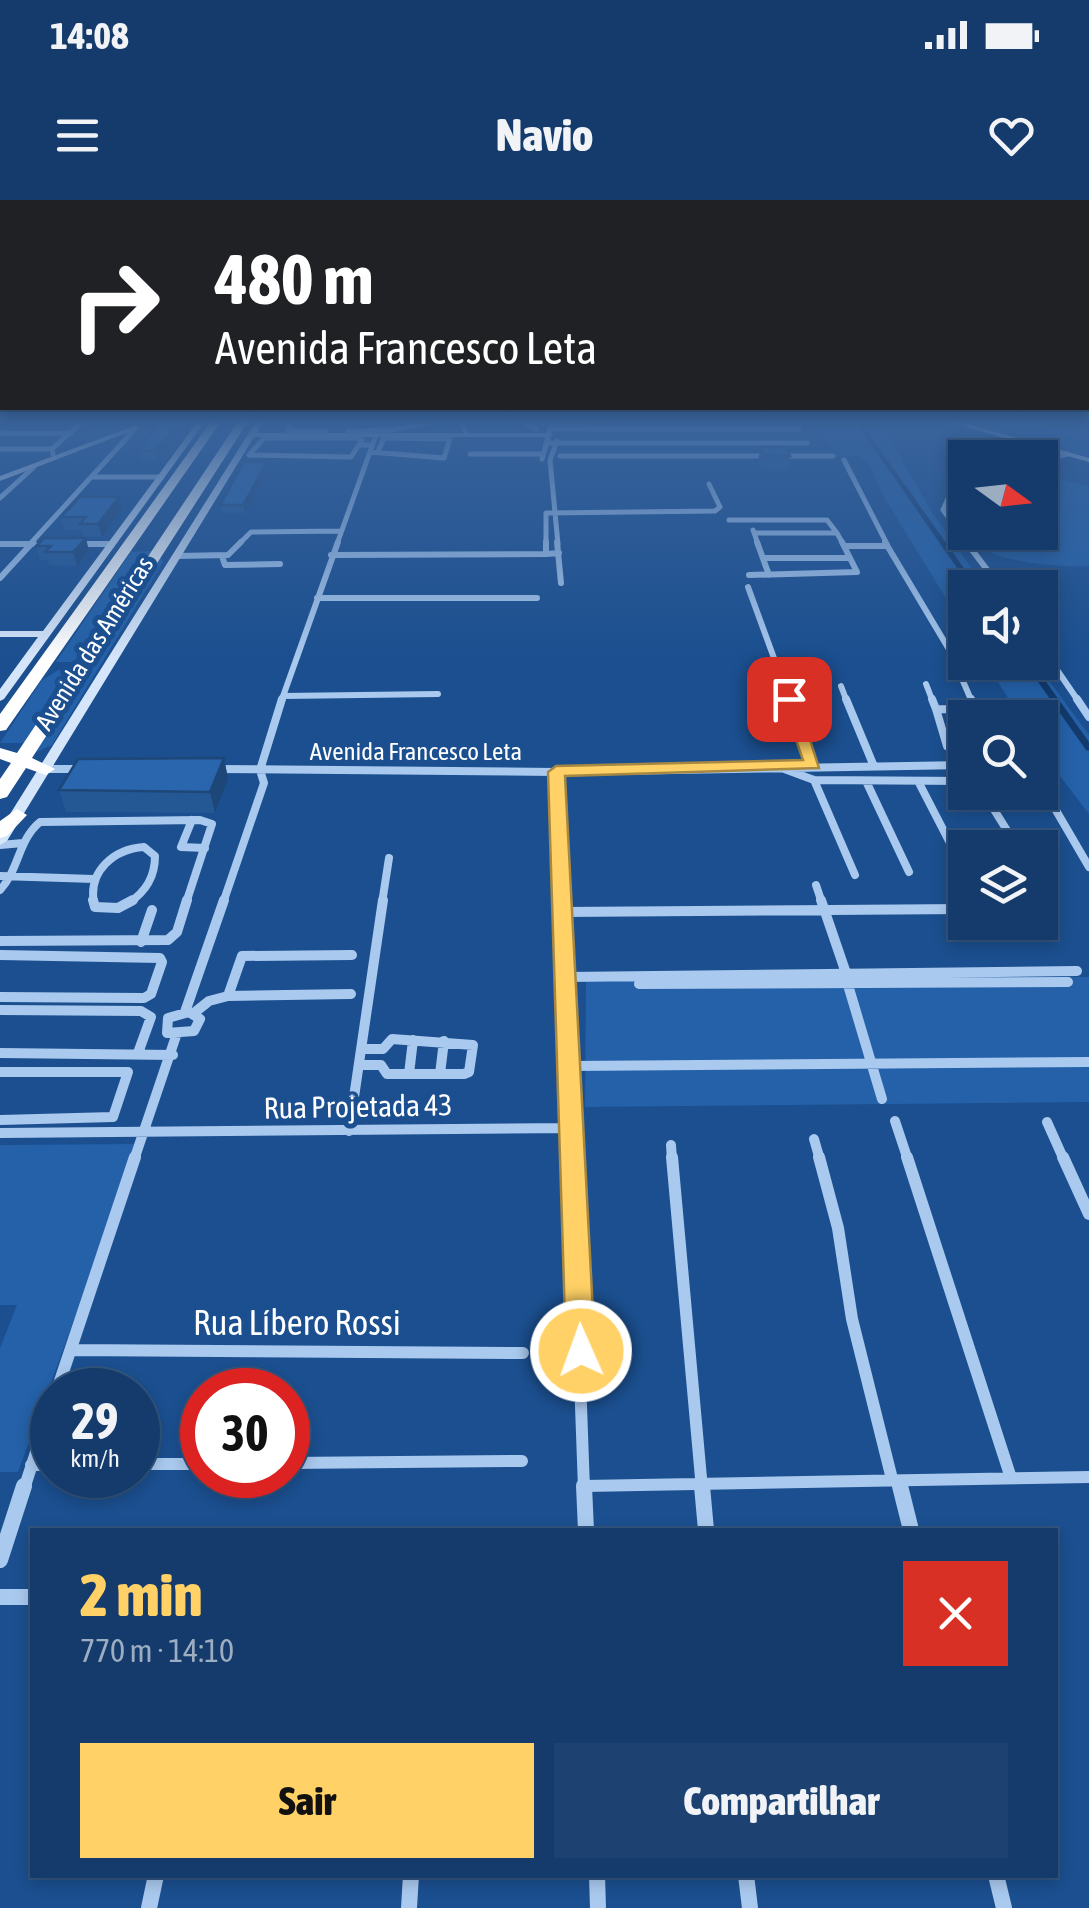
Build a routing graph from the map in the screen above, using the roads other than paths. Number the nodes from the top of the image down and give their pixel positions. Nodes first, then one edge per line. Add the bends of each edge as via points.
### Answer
1 (70, 500) edge
2 (148, 500) edge
3 (156, 500) edge
4 (192, 500) edge
5 (203, 500) edge
6 (211, 500) edge
7 (352, 500) edge
8 (556, 500) edge
9 (717, 500) edge
10 (859, 500) edge
11 (946, 500) edge
12 (204, 512) junction
13 (558, 513) junction
14 (729, 520) dead end
15 (750, 520) junction
16 (948, 524) edge
17 (340, 531) junction
18 (754, 533) junction
19 (795, 533) junction
20 (837, 533) junction
21 (0, 544) edge
22 (30, 544) junction
23 (48, 544) edge
24 (66, 544) edge
25 (844, 546) junction
26 (886, 546) junction
27 (118, 548) junction
28 (973, 550) edge
29 (158, 552) junction
30 (559, 553) junction
31 (546, 554) junction
32 (177, 556) junction
33 (222, 556) junction
34 (332, 556) junction
35 (764, 558) junction
36 (807, 558) junction
37 (849, 558) junction
38 (100, 560) joint
39 (280, 564) dead end
40 (990, 570) edge
41 (769, 575) junction
42 (750, 576) dead end
43 (0, 578) edge
44 (561, 583) dead end
45 (748, 587) dead end
46 (316, 598) junction
47 (537, 598) dead end
48 (148, 605) junction
49 (0, 634) edge
50 (45, 634) junction
51 (29, 659) junction
52 (1058, 672) edge
53 (926, 684) dead end
54 (840, 686) dead end
55 (438, 694) dead end
56 (283, 696) junction
57 (0, 697) edge
58 (972, 700) edge
59 (0, 709) edge
60 (936, 709) junction
61 (948, 710) edge
62 (1089, 718) edge
63 (0, 726) edge
64 (947, 746) dead end
65 (58, 750) junction
66 (0, 753) edge
67 (20, 761) junction
68 (874, 764) junction
69 (948, 764) edge
70 (813, 765) junction
71 (778, 766) junction
72 (46, 769) junction
73 (95, 769) edge
74 (200, 769) edge
75 (260, 770) junction
76 (556, 772) junction
77 (814, 780) junction
78 (866, 781) junction
79 (918, 782) junction
80 (948, 782) edge
81 (0, 793) edge
82 (1056, 810) edge
83 (16, 816) junction
84 (192, 820) junction
85 (0, 832) edge
86 (948, 839) edge
87 (0, 843) edge
88 (23, 843) junction
89 (205, 848) junction
90 (389, 858) dead end
91 (1089, 867) edge
92 (908, 872) dead end
93 (855, 875) dead end
94 (0, 876) edge
95 (15, 876) junction
96 (94, 879) junction
97 (816, 885) dead end
98 (0, 890) edge
99 (948, 908) edge
100 (152, 910) dead end
101 (824, 910) junction
102 (564, 912) junction
103 (0, 941) edge
104 (141, 942) junction
105 (0, 955) edge
106 (352, 955) dead end
107 (1077, 971) dead end
108 (566, 977) junction
109 (848, 980) junction
110 (1068, 982) dead end
111 (586, 984) dead end
112 (351, 994) dead end
113 (228, 996) junction
114 (0, 997) edge
115 (0, 1010) edge
116 (189, 1012) junction
117 (176, 1036) junction
118 (413, 1040) junction
119 (444, 1041) junction
120 (361, 1049) junction
121 (383, 1049) junction
122 (138, 1053) junction
123 (0, 1054) edge
124 (173, 1055) junction
125 (1089, 1062) edge
126 (359, 1064) junction
127 (871, 1064) junction
128 (382, 1065) junction
129 (570, 1066) junction
130 (0, 1072) edge
131 (409, 1074) junction
132 (440, 1074) junction
133 (882, 1099) dead end
134 (0, 1120) edge
135 (894, 1121) dead end
136 (1048, 1122) dead end
137 (573, 1128) junction
138 (349, 1131) junction
139 (0, 1133) edge
140 (144, 1133) junction
141 (814, 1138) dead end
142 (672, 1145) dead end
143 (1089, 1214) edge
144 (71, 1350) junction
145 (523, 1354) dead end
146 (65, 1368) edge
147 (522, 1461) dead end
148 (310, 1463) edge
149 (30, 1468) edge
150 (1011, 1478) junction
151 (1089, 1478) edge
152 (895, 1480) junction
153 (585, 1486) junction
154 (704, 1486) junction
155 (586, 1528) edge
156 (706, 1528) edge
157 (910, 1528) edge
158 (0, 1560) edge
159 (0, 1597) edge
160 (30, 1597) edge
161 (155, 1878) edge
162 (411, 1878) edge
163 (598, 1878) edge
164 (746, 1878) edge
165 (997, 1878) edge
166 (149, 1908) edge
167 (410, 1908) edge
168 (598, 1908) edge
169 (750, 1908) edge
170 (1004, 1908) edge

1 - 22 street
2 - 27 main road, Avenida das Américas
3 - 27 highway, Avenida das Américas
4 - 29 highway, Avenida das Américas
5 - 12 highway
6 - 12 main road, Avenida das Américas
7 - 17 street
8 - 13 street
9 - 13 street via 715,512
10 - 26 street
11 - 16 street
12 - 32 main road, Avenida das Américas
13 - 30 street
13 - 31 street via 546,513
14 - 15 street
15 - 18 street
15 - 20 street via 827,520
17 - 33 street via 251,532
17 - 34 street
18 - 19 street
18 - 35 street
19 - 20 street
19 - 36 street
20 - 25 street
21 - 22 street
22 - 23 street
22 - 43 street
24 - 27 street
25 - 26 street
25 - 37 street
26 - 58 street
27 - 29 highway
27 - 38 highway
27 - 63 highway, Avenida das Américas
28 - 40 street
29 - 48 highway via 168,562
29 - 67 highway, Avenida das Américas
30 - 31 street
30 - 44 street
31 - 34 street
32 - 33 street
32 - 48 main road, Avenida das Américas
33 - 39 street via 225,565
34 - 46 street
35 - 36 street
35 - 41 street
36 - 37 street
37 - 41 street via 855,575
38 - 50 main road, Avenida das Américas
41 - 42 street
45 - 70 street
46 - 47 street
46 - 56 street
48 - 65 main road, Avenida das Américas
49 - 50 main road
50 - 51 main road, Avenida das Américas
51 - 57 main road, Avenida das Américas
51 - 59 highway via 30,668
52 - 62 street
53 - 60 street
54 - 68 street
55 - 56 street
56 - 75 street
60 - 61 street
60 - 64 street
65 - 67 highway
65 - 72 main road, Avenida das Américas
66 - 67 highway
67 - 72 highway
67 - 81 highway, Avenida das Américas
68 - 69 street, Avenida Francesco Leta
68 - 70 street, Avenida Francesco Leta
70 - 71 street, Avenida Francesco Leta
71 - 76 street, Avenida Francesco Leta
71 - 77 street
72 - 73 street
72 - 83 main road, Avenida das Américas
74 - 75 street, Avenida Francesco Leta
75 - 76 street, Avenida Francesco Leta
75 - 116 street via 264,782
76 - 102 street
77 - 78 street
77 - 93 street
78 - 79 street
78 - 92 street
79 - 80 street
79 - 86 street
82 - 91 street
83 - 85 highway
83 - 87 main road, Avenida das Américas
84 - 88 street via 47,821 35,825
84 - 89 street via 212,824
84 - 89 street via 182,847
87 - 88 street
88 - 95 street
89 - 104 street via 176,932 162,942
90 - 120 street
94 - 95 street
95 - 96 street
95 - 98 street
96 - 96 street via 95,907 118,908 148,886 155,856 144,847 125,849
97 - 101 street
99 - 101 street
100 - 104 street
101 - 102 street
101 - 109 street
102 - 108 street
103 - 104 street
105 - 114 street via 162,962 144,998
106 - 113 street via 242,956
107 - 109 street
108 - 109 street
108 - 129 street
109 - 110 street
109 - 111 street
109 - 127 street
112 - 113 street
113 - 116 street
115 - 122 street via 141,1012 151,1018
116 - 117 street via 200,1019 198,1027
116 - 117 street via 165,1022 167,1033
117 - 124 street
118 - 119 street
118 - 121 street via 388,1040
118 - 131 street
119 - 132 street
119 - 132 street via 473,1045 469,1072
120 - 121 street
120 - 126 street
121 - 128 street
122 - 123 street
122 - 124 street
124 - 140 street
125 - 127 street
126 - 128 street
126 - 138 street
127 - 129 street
127 - 133 street
128 - 131 street via 387,1074
129 - 137 street
130 - 134 street via 128,1072 128,1078 113,1117
131 - 132 street
135 - 150 street
136 - 143 street
137 - 138 street, Rua Projetada 43
137 - 153 street
138 - 140 street, Rua Projetada 43
139 - 140 street, Rua Projetada 43
140 - 144 street
141 - 152 street
142 - 154 street
144 - 145 street, Rua Líbero Rossi
144 - 146 street
147 - 148 street
149 - 158 street
150 - 151 street
150 - 152 street
152 - 154 street
152 - 157 street
153 - 154 street
153 - 155 street
154 - 156 street
159 - 160 street
161 - 166 street
162 - 167 street
163 - 168 street
164 - 169 street
165 - 170 street

